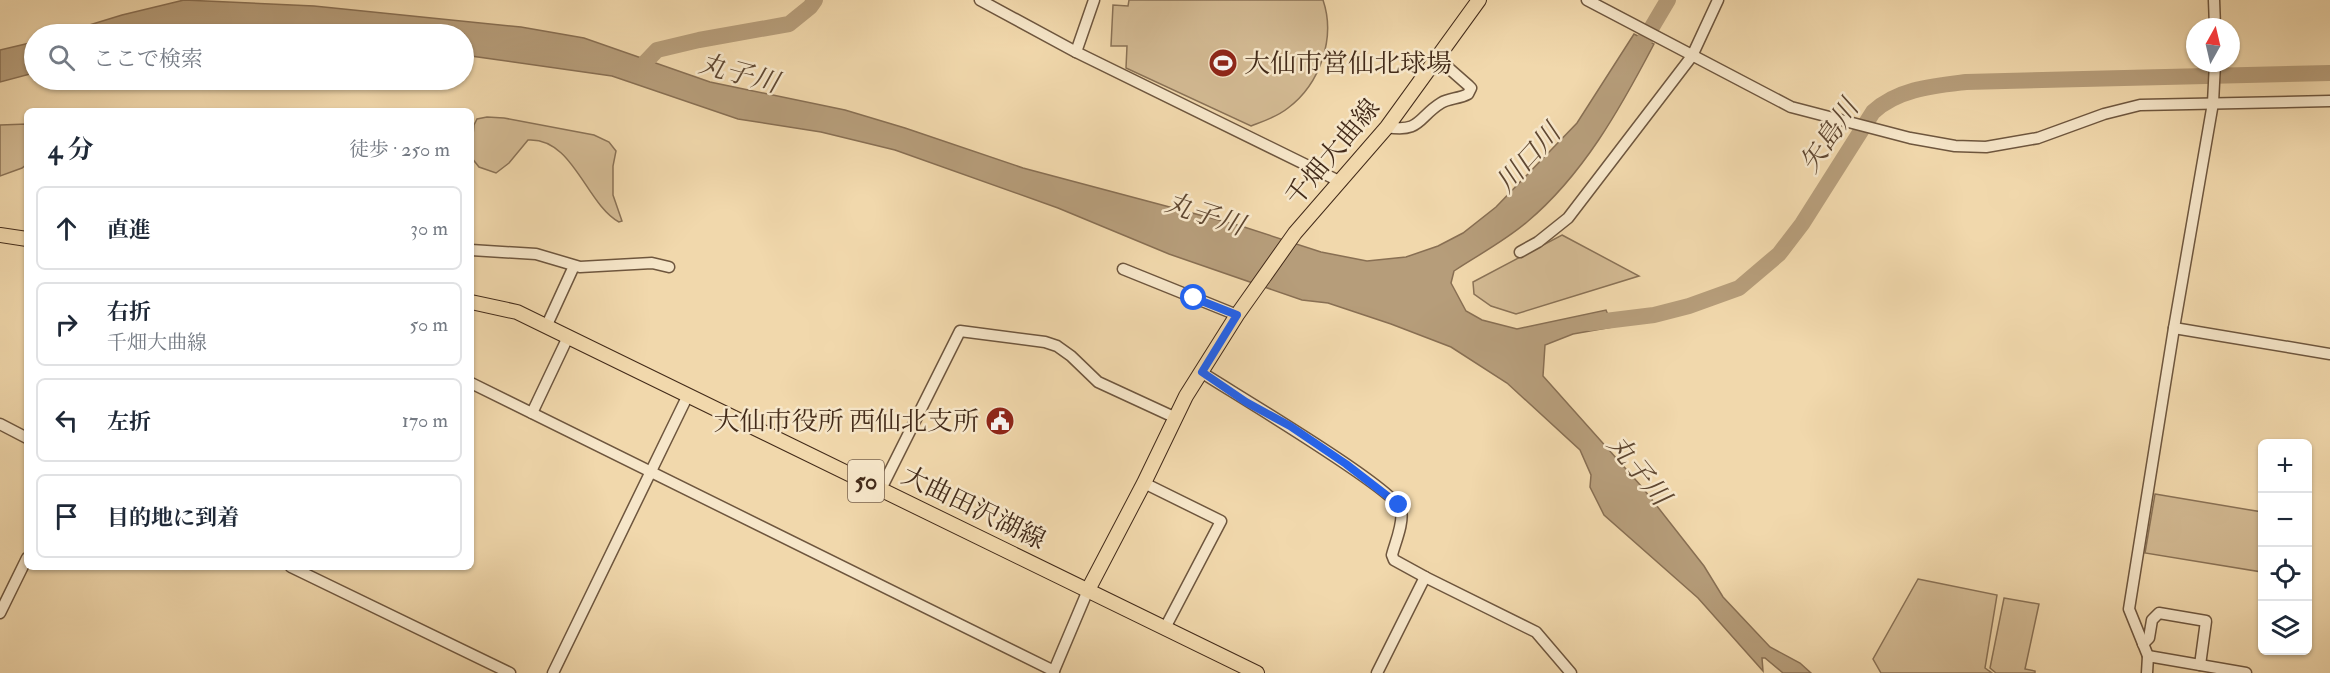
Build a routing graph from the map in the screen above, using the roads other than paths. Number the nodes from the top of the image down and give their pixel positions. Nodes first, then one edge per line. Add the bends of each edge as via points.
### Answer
1 (980, 0) edge
2 (1094, 0) edge
3 (1479, 0) edge
4 (1587, 0) edge
5 (1718, 0) edge
6 (2214, 0) edge
7 (2215, 18) edge
8 (1076, 52) junction
9 (1687, 53) junction
10 (1436, 57) junction
11 (2215, 72) edge
12 (2214, 98) junction
13 (2330, 101) edge
14 (1387, 127) junction
15 (1341, 182) junction
16 (0, 235) edge
17 (24, 239) edge
18 (474, 250) edge
19 (1520, 252) dead end
20 (574, 266) junction
21 (669, 267) dead end
22 (1122, 269) dead end
23 (474, 303) edge
24 (1237, 315) junction
25 (546, 327) junction
26 (2174, 328) junction
27 (568, 337) junction
28 (2330, 354) edge
29 (1202, 372) junction
30 (474, 384) edge
31 (688, 395) junction
32 (532, 413) junction
33 (1176, 418) junction
34 (0, 424) edge
35 (24, 436) edge
36 (650, 472) junction
37 (1144, 483) junction
38 (881, 489) junction
39 (24, 564) edge
40 (297, 570) edge
41 (1425, 577) junction
42 (1088, 590) junction
43 (0, 613) edge
44 (1165, 628) junction
45 (2143, 644) junction
46 (2148, 656) junction
47 (2200, 665) junction
48 (1054, 672) edge
49 (510, 673) edge
50 (553, 673) edge
51 (1257, 673) edge
52 (1377, 673) edge
53 (1571, 673) edge
54 (2146, 673) edge
55 (2246, 673) edge

1 - 8 street
2 - 8 street
3 - 10 main road, 千畑大曲線
4 - 9 street
5 - 9 street
6 - 7 street
8 - 15 street
9 - 12 street via 1791,106 1955,146 1986,147 2038,138 2140,105
9 - 19 street via 1568,218
10 - 14 main road, 千畑大曲線
10 - 14 street via 1471,88 1468,94 1438,104 1410,127
11 - 12 street
12 - 13 street
12 - 26 street
14 - 15 main road, 千畑大曲線
15 - 24 main road, 千畑大曲線 via 1295,233
16 - 17 main road
18 - 20 street via 536,254
20 - 21 street via 652,263
20 - 25 street
22 - 24 street
23 - 25 main road, 大曲田沢湖線 / 50 via 516,312
24 - 29 main road, 千畑大曲線
25 - 27 main road, 大曲田沢湖線 / 50
26 - 28 street
26 - 45 street via 2129,609
27 - 31 main road, 大曲田沢湖線 / 50
27 - 32 street
29 - 33 main road, 千畑大曲線
29 - 41 street via 1290,426 1399,505 1402,516 1392,555 1394,560
30 - 32 street
31 - 36 street
31 - 38 main road, 大曲田沢湖線 / 50
32 - 36 street
33 - 37 main road, 千畑大曲線
33 - 38 street via 1098,382 1058,346 960,331
34 - 35 street
36 - 48 street
36 - 50 street
37 - 42 main road, 千畑大曲線
37 - 44 street via 1221,521
38 - 42 main road, 大曲田沢湖線 / 50
39 - 43 street
40 - 49 street
41 - 52 street
41 - 53 street via 1536,632
42 - 44 main road, 大曲田沢湖線 / 50
42 - 48 street
44 - 51 main road, 大曲田沢湖線 / 50
45 - 46 street
45 - 47 street via 2149,638 2152,620 2159,613 2206,621
46 - 47 street
46 - 54 street
47 - 55 street

